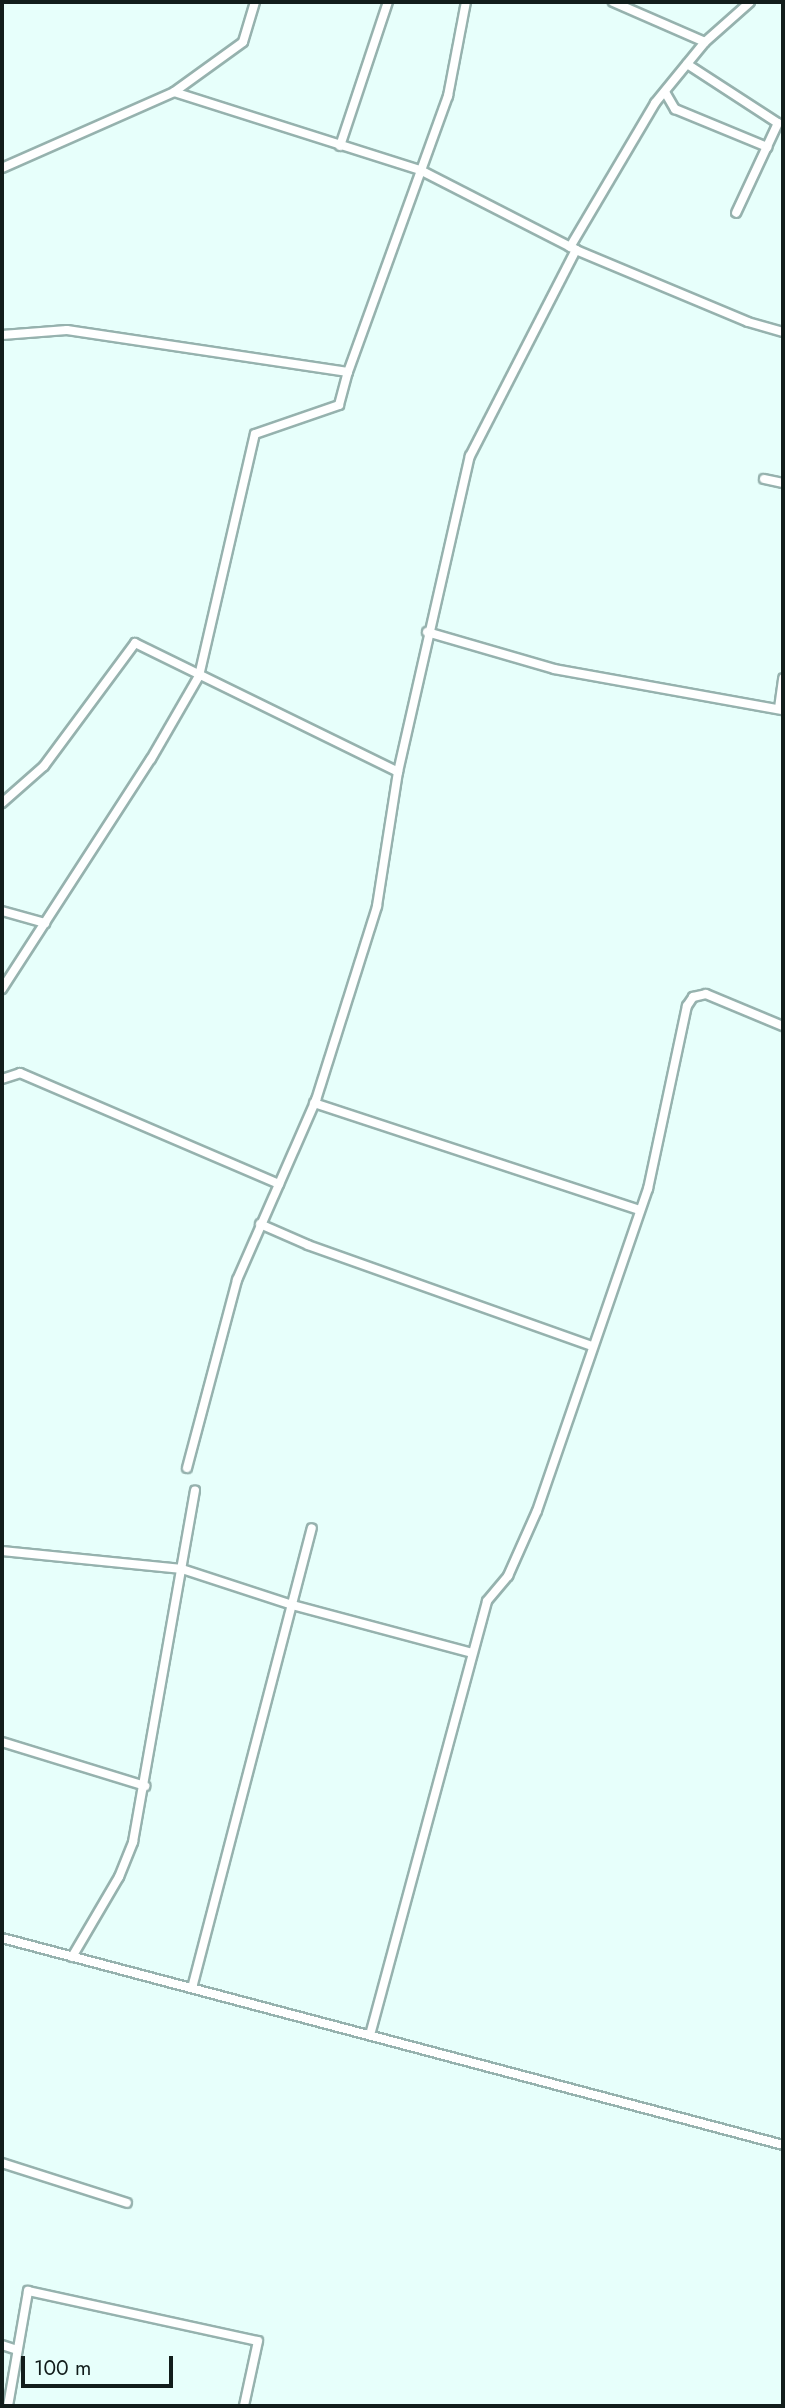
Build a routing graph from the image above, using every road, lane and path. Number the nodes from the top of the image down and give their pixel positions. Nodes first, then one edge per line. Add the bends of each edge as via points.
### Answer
1 (256, 2) edge
2 (388, 2) edge
3 (466, 2) edge
4 (613, 2) edge
5 (751, 2) edge
6 (705, 42) junction
7 (687, 64) junction
8 (174, 92) junction
9 (665, 92) junction
10 (340, 146) junction
11 (767, 147) junction
12 (2, 167) edge
13 (420, 170) junction
14 (736, 213) dead end
15 (573, 249) junction
16 (783, 332) edge
17 (2, 335) edge
18 (348, 372) junction
19 (764, 479) dead end
20 (783, 483) edge
21 (428, 632) junction
22 (199, 676) junction
23 (783, 678) edge
24 (781, 709) edge
25 (398, 772) junction
26 (2, 803) edge
27 (2, 911) edge
28 (45, 923) junction
29 (2, 989) edge
30 (783, 1026) edge
31 (2, 1079) edge
32 (314, 1103) junction
33 (279, 1184) junction
34 (640, 1210) junction
35 (260, 1224) junction
36 (592, 1346) junction
37 (187, 1468) dead end
38 (195, 1490) dead end
39 (312, 1528) dead end
40 (2, 1551) edge
41 (182, 1569) junction
42 (292, 1605) junction
43 (472, 1653) junction
44 (2, 1742) edge
45 (145, 1786) junction
46 (2, 1938) edge
47 (72, 1957) junction
48 (192, 1988) junction
49 (370, 2035) junction
50 (783, 2146) edge
51 (2, 2163) edge
52 (127, 2203) dead end
53 (2, 2344) edge
54 (18, 2350) junction
55 (8, 2406) edge
56 (244, 2406) edge

1 - 8 street via 243,42
2 - 10 street
3 - 13 street via 448,96
4 - 6 street
5 - 6 street
6 - 7 street
7 - 9 street
7 - 11 street via 737,100 775,120
8 - 10 street
8 - 12 street
9 - 11 street via 675,109
9 - 15 street
10 - 13 street
11 - 14 street
13 - 15 street
13 - 18 street
15 - 16 street via 748,322
15 - 21 street via 470,456
17 - 18 street via 67,330
18 - 22 street via 339,405 255,434
19 - 20 street
21 - 24 street via 554,669
21 - 25 street
22 - 25 street
22 - 26 street via 135,643 44,766
22 - 28 street
23 - 24 street
25 - 32 street via 377,906
27 - 28 street
28 - 29 street
30 - 34 street via 706,994 694,997 687,1006
31 - 33 street via 20,1073
32 - 33 street
32 - 34 street
33 - 35 street
34 - 36 street
35 - 36 street
35 - 37 street via 234,1291
36 - 43 street via 537,1511 508,1576 487,1601
38 - 41 street
39 - 42 street
40 - 41 street
41 - 42 street
41 - 45 street
42 - 43 street
42 - 48 street
43 - 49 street
44 - 45 street
45 - 47 street via 133,1842 119,1877
46 - 47 street
47 - 48 street
48 - 49 street
49 - 50 street
51 - 52 street
53 - 54 street
54 - 55 street
54 - 56 street via 28,2291 258,2342

